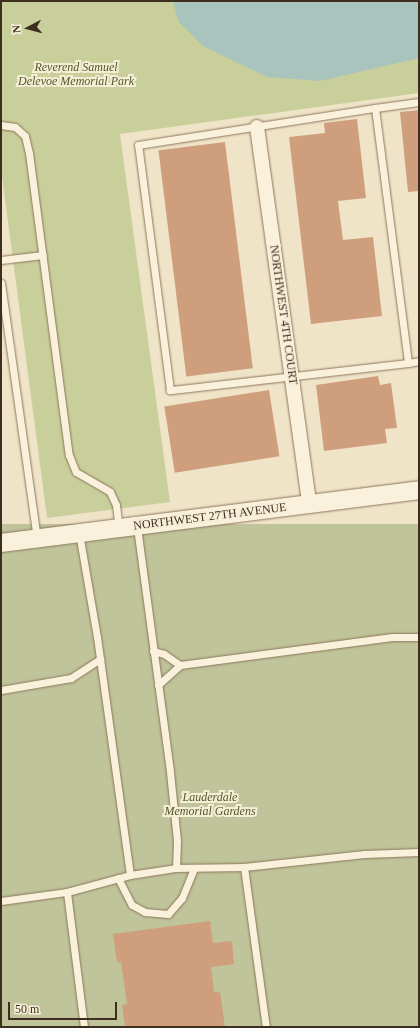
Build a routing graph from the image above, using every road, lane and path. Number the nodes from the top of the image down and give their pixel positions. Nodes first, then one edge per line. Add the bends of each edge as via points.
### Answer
1 (419, 102) edge
2 (375, 108) junction
3 (1, 125) edge
4 (257, 127) junction
5 (42, 255) junction
6 (1, 260) edge
7 (1, 283) edge
8 (2, 298) edge
9 (4, 330) edge
10 (419, 361) edge
11 (408, 363) junction
12 (292, 376) junction
13 (419, 490) edge
14 (310, 504) junction
15 (137, 526) junction
16 (119, 528) junction
17 (79, 533) junction
18 (37, 539) junction
19 (1, 544) edge
20 (419, 637) edge
21 (153, 651) junction
22 (100, 659) junction
23 (180, 665) junction
24 (158, 686) junction
25 (1, 690) edge
26 (419, 852) edge
27 (244, 867) junction
28 (176, 868) junction
29 (194, 868) junction
30 (130, 875) junction
31 (118, 878) junction
32 (67, 892) junction
33 (1, 901) edge
34 (84, 1027) edge
35 (266, 1027) edge

1 - 2 lane
2 - 4 lane
2 - 11 lane
3 - 5 lane via 15,127 25,136
4 - 12 street, NORTHWEST 4TH COURT
4 - 12 lane via 138,145 170,390
5 - 6 lane
5 - 16 lane via 69,455 76,472 110,492 116,505
7 - 8 lane
8 - 9 lane
9 - 18 lane
10 - 11 lane
11 - 12 lane
12 - 14 street, NORTHWEST 4TH COURT
13 - 14 street, NORTHWEST 27TH AVENUE
14 - 15 street, NORTHWEST 27TH AVENUE
15 - 16 street, NORTHWEST 27TH AVENUE
15 - 21 lane
16 - 17 street, NORTHWEST 27TH AVENUE
17 - 18 street, NORTHWEST 27TH AVENUE
17 - 22 lane
18 - 19 street, NORTHWEST 27TH AVENUE
20 - 23 lane via 392,637
21 - 23 lane via 164,654
21 - 24 lane
22 - 25 lane via 71,678
22 - 30 lane
23 - 24 lane
24 - 28 lane via 177,841
26 - 27 lane via 364,854
27 - 29 lane
27 - 35 lane
28 - 29 lane
28 - 30 lane
29 - 31 lane via 182,898 168,914 145,912 132,905
30 - 31 lane
31 - 32 lane
32 - 33 lane
32 - 34 lane

